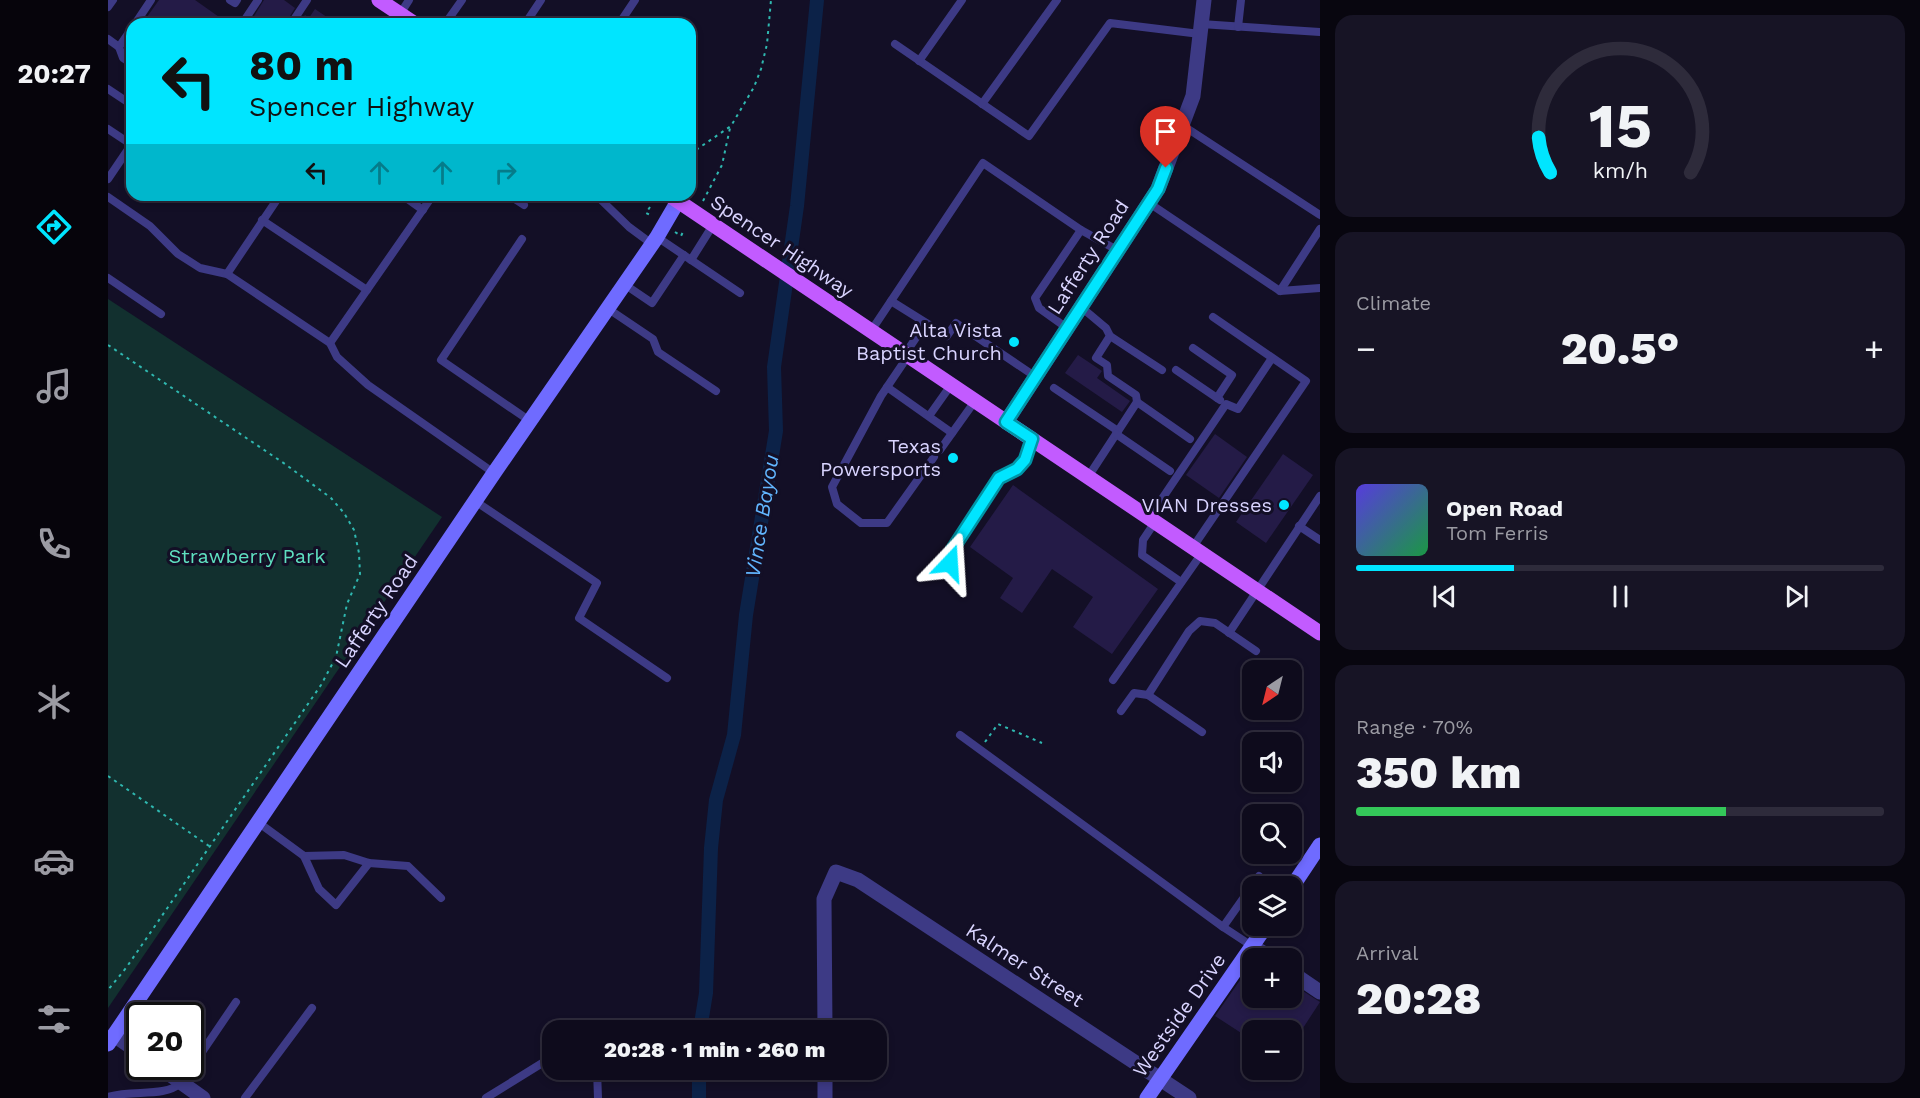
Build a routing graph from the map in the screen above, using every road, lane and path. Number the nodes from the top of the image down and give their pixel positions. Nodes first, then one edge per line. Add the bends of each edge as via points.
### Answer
1 (113, 0) edge
2 (230, 0) edge
3 (237, 0) edge
4 (258, 0) edge
5 (307, 0) edge
6 (379, 0) edge
7 (409, 0) edge
8 (462, 0) edge
9 (541, 0) edge
10 (634, 0) edge
11 (771, 0) edge
12 (962, 0) edge
13 (1056, 0) edge
14 (1204, 0) edge
15 (1241, 0) edge
16 (148, 1) edge
17 (108, 7) edge
18 (138, 18) edge
19 (246, 18) edge
20 (295, 18) edge
21 (403, 18) edge
22 (404, 18) edge
23 (449, 18) edge
24 (529, 18) edge
25 (623, 18) edge
26 (1238, 27) junction
27 (1201, 29) junction
28 (1320, 33) edge
29 (126, 37) edge
30 (109, 41) edge
31 (895, 44) dead end
32 (119, 47) junction
33 (126, 60) edge
34 (919, 61) junction
35 (108, 89) edge
36 (126, 101) edge
37 (982, 104) junction
38 (1182, 125) junction
39 (731, 126) junction
40 (108, 129) edge
41 (126, 141) edge
42 (696, 150) edge
43 (126, 154) edge
44 (108, 179) edge
45 (710, 189) dead end
46 (108, 197) edge
47 (276, 201) edge
48 (410, 201) edge
49 (429, 201) edge
50 (518, 201) edge
51 (602, 201) edge
52 (673, 201) edge
53 (678, 201) edge
54 (1149, 202) junction
55 (524, 205) dead end
56 (650, 207) dead end
57 (423, 210) junction
58 (1320, 215) edge
59 (652, 216) dead end
60 (262, 220) junction
61 (713, 225) junction
62 (1320, 229) edge
63 (684, 230) dead end
64 (1082, 230) junction
65 (675, 232) dead end
66 (522, 239) dead end
67 (654, 240) junction
68 (1118, 250) junction
69 (684, 255) junction
70 (691, 260) junction
71 (227, 274) junction
72 (108, 278) edge
73 (624, 284) junction
74 (1320, 288) edge
75 (367, 290) junction
76 (1280, 291) junction
77 (740, 293) dead end
78 (891, 301) junction
79 (608, 308) junction
80 (1080, 308) junction
81 (161, 314) dead end
82 (1213, 317) dead end
83 (926, 323) junction
84 (1067, 328) junction
85 (871, 331) junction
86 (1110, 336) junction
87 (330, 343) junction
88 (108, 345) edge
89 (1192, 348) dead end
90 (906, 355) junction
91 (1272, 358) junction
92 (1176, 369) dead end
93 (1162, 370) dead end
94 (1036, 377) junction
95 (951, 385) junction
96 (887, 387) junction
97 (1054, 388) dead end
98 (716, 391) dead end
99 (1217, 398) junction
100 (975, 401) junction
101 (1137, 402) junction
102 (1226, 404) junction
103 (929, 416) junction
104 (530, 421) junction
105 (1006, 422) junction
106 (1117, 432) junction
107 (952, 433) junction
108 (1032, 439) junction
109 (1190, 439) dead end
110 (940, 450) dead end
111 (934, 457) dead end
112 (1170, 471) dead end
113 (494, 472) junction
114 (1088, 477) junction
115 (1320, 496) edge
116 (475, 501) junction
117 (1152, 520) junction
118 (1299, 526) junction
119 (1320, 540) edge
120 (1197, 550) junction
121 (948, 577) dead end
122 (1181, 582) junction
123 (1258, 591) junction
124 (1229, 633) junction
125 (1320, 633) edge
126 (1256, 651) dead end
127 (666, 678) dead end
128 (1113, 680) dead end
129 (1148, 695) junction
130 (1122, 711) dead end
131 (1202, 732) dead end
132 (960, 735) dead end
133 (1042, 743) dead end
134 (980, 749) junction
135 (108, 776) edge
136 (259, 824) junction
137 (1320, 845) edge
138 (209, 846) junction
139 (304, 856) junction
140 (369, 862) junction
141 (1300, 876) edge
142 (441, 898) dead end
143 (1242, 900) edge
144 (1223, 927) junction
145 (1259, 936) edge
146 (1252, 946) junction
147 (1255, 948) edge
148 (1302, 980) edge
149 (108, 990) edge
150 (1320, 992) edge
151 (236, 1002) dead end
152 (312, 1008) dead end
153 (825, 1020) edge
154 (111, 1040) edge
155 (126, 1047) edge
156 (542, 1063) edge
157 (1160, 1079) junction
158 (177, 1080) edge
159 (597, 1080) edge
160 (825, 1080) edge
161 (181, 1083) junction
162 (108, 1097) edge
163 (203, 1098) edge
164 (245, 1098) edge
165 (486, 1098) edge
166 (598, 1098) edge
167 (825, 1098) edge
168 (1147, 1098) edge
169 (1189, 1098) edge

1 - 17 lane
2 - 3 lane
4 - 19 lane
5 - 20 lane
6 - 21 main road
7 - 22 lane
8 - 23 lane
9 - 24 lane
10 - 25 lane
11 - 39 path via 761,69
12 - 34 lane
13 - 37 lane
14 - 27 street, Lafferty Road
15 - 26 lane
16 - 18 lane
26 - 27 lane
26 - 28 lane
27 - 37 lane via 1110,23 1029,136
27 - 38 street, Lafferty Road via 1193,96
29 - 32 lane
30 - 32 lane
31 - 34 lane
32 - 33 lane
34 - 37 lane
35 - 36 lane
38 - 54 street, Lafferty Road via 1158,189
38 - 58 lane
39 - 42 path
39 - 45 path via 722,165
40 - 41 lane
43 - 44 lane
46 - 71 lane via 150,226 165,244 190,262
47 - 60 lane
48 - 57 lane
49 - 57 lane
50 - 55 lane
51 - 67 lane via 629,227
52 - 67 street, Lafferty Road
53 - 61 main road, Spencer Highway
54 - 68 street, Lafferty Road
54 - 76 lane
56 - 59 path via 646,213
57 - 75 lane
60 - 71 lane
60 - 75 lane
61 - 70 lane
61 - 85 main road, Spencer Highway
62 - 76 lane
63 - 65 path via 681,236
64 - 68 lane
64 - 78 lane via 983,163
64 - 84 lane via 1035,298 1039,308
66 - 104 lane via 441,360
67 - 69 lane
67 - 73 street, Lafferty Road
68 - 80 street, Lafferty Road
69 - 70 lane
69 - 73 lane via 652,303
70 - 77 lane
71 - 87 lane
72 - 81 lane
73 - 79 street, Lafferty Road
74 - 76 lane
75 - 87 lane
78 - 83 lane
78 - 85 lane
79 - 98 lane via 653,339 658,352
79 - 104 street, Lafferty Road
80 - 84 street, Lafferty Road
80 - 86 lane via 1106,328
82 - 91 lane
83 - 90 lane
83 - 94 lane via 947,336 956,323
84 - 94 street, Lafferty Road
85 - 90 main road, Spencer Highway
86 - 93 lane
86 - 101 lane via 1096,358 1107,365 1108,376 1136,395
87 - 113 lane via 337,357 368,385
88 - 138 path via 331,498 354,530 359,553 360,574 347,604 336,657 321,685
89 - 99 lane via 1232,375
90 - 95 main road, Spencer Highway
90 - 96 lane
91 - 102 lane via 1238,409
91 - 120 lane via 1306,381
92 - 99 lane
94 - 105 street, Lafferty Road
95 - 100 main road, Spencer Highway
95 - 103 lane
96 - 103 lane
96 - 111 lane via 832,487 837,504 861,522 887,523
97 - 106 lane
99 - 102 lane
100 - 105 main road, Spencer Highway
100 - 107 lane
101 - 106 lane
101 - 109 lane
102 - 117 lane
103 - 107 lane
104 - 113 street, Lafferty Road
105 - 108 main road, Spencer Highway
106 - 112 lane
106 - 114 lane
107 - 110 lane
108 - 114 main road, Spencer Highway
108 - 121 lane via 1025,460 999,478 968,523 952,550
113 - 116 street, Lafferty Road
114 - 117 main road, Spencer Highway
115 - 118 lane
116 - 127 lane via 597,583 579,618
116 - 136 street, Lafferty Road
117 - 120 main road, Spencer Highway
117 - 122 lane via 1143,540 1142,555
118 - 119 lane
118 - 123 lane
120 - 122 lane
120 - 123 main road, Spencer Highway
122 - 128 lane
123 - 124 lane
123 - 125 main road, Spencer Highway
124 - 126 lane
124 - 129 lane via 1215,623 1200,621 1189,631
129 - 130 lane via 1134,693
129 - 131 lane
132 - 134 lane
133 - 134 path via 998,724
134 - 144 lane
135 - 138 path
136 - 139 lane
136 - 154 street, Lafferty Road
137 - 141 street
138 - 149 path
139 - 140 lane via 344,855
139 - 140 lane via 319,889 336,905
140 - 142 lane via 408,866
143 - 144 lane
144 - 146 lane
145 - 146 street, Westside Drive
146 - 147 street
146 - 157 street, Westside Drive
148 - 150 street
151 - 161 lane
152 - 164 lane
153 - 157 street, Kalmer Street via 824,899 836,872 858,880
154 - 155 street
156 - 165 lane
157 - 168 street, Westside Drive
157 - 169 street, Kalmer Street
158 - 161 street
159 - 166 lane
160 - 167 street
161 - 162 lane via 165,1092 136,1091
161 - 163 street

